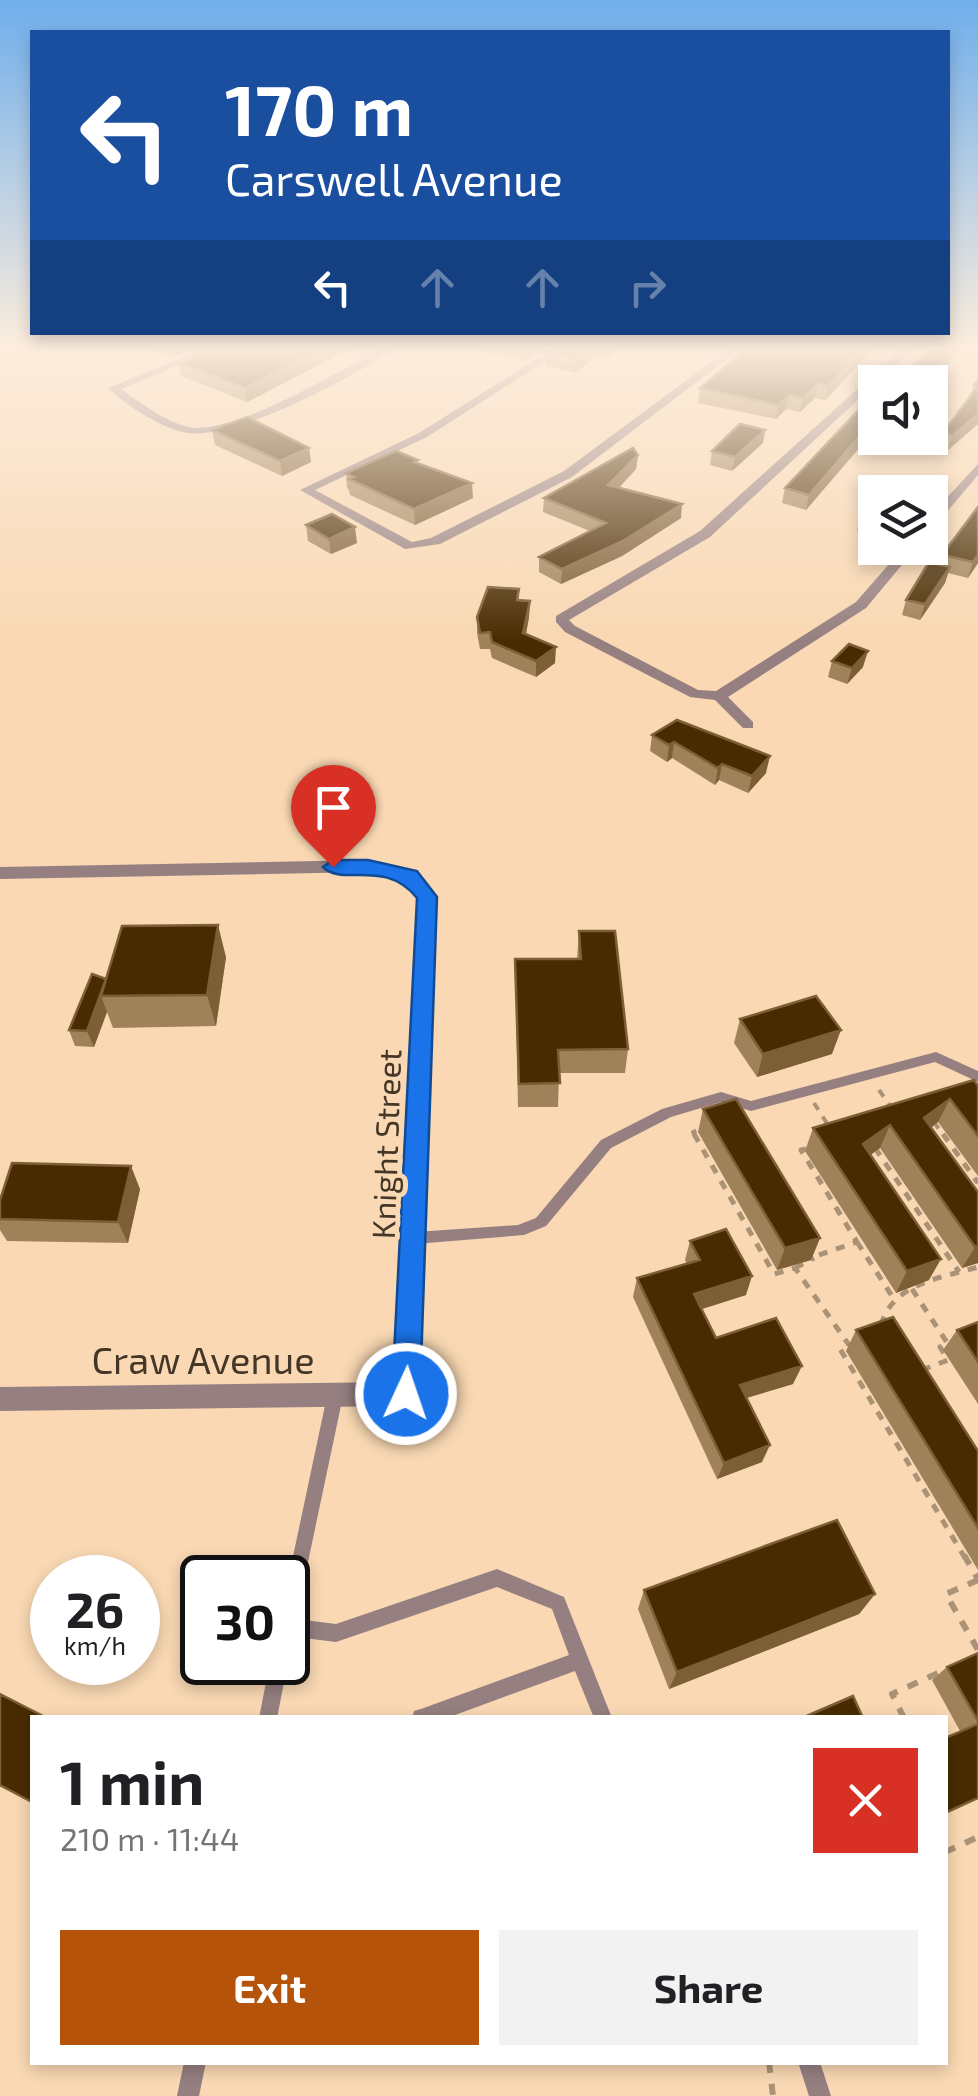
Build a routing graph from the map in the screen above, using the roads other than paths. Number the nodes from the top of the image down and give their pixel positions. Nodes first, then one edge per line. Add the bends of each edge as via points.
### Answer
1 (399, 446) edge
2 (606, 446) edge
3 (802, 446) edge
4 (978, 468) edge
5 (948, 503) edge
6 (895, 565) edge
7 (719, 696) junction
8 (748, 725) dead end
9 (0, 872) edge
10 (978, 1078) edge
11 (415, 1238) junction
12 (406, 1394) joint
13 (335, 1396) junction
14 (0, 1399) edge
15 (301, 1555) edge
16 (310, 1630) edge
17 (580, 1660) junction
18 (274, 1685) edge
19 (269, 1715) edge
20 (429, 1715) edge
21 (602, 1715) edge
22 (195, 2065) edge
23 (809, 2065) edge
24 (188, 2096) edge
25 (820, 2096) edge

1 - 2 street via 306,488 410,546 436,541 568,474
3 - 7 street via 705,534 563,616 570,629 695,694
4 - 5 street
6 - 7 street via 861,605
7 - 8 street
9 - 11 street, Knight Street via 368,866 410,876 427,897
10 - 11 lane via 936,1057 751,1106 722,1097 666,1113 606,1144 541,1222 518,1231
11 - 12 street, Knight Street
12 - 13 street, Craw Avenue
13 - 14 street, Craw Avenue
13 - 15 lane
16 - 17 lane via 336,1633 498,1578 558,1603
17 - 20 lane
17 - 21 lane
18 - 19 lane
22 - 24 lane
23 - 25 lane

